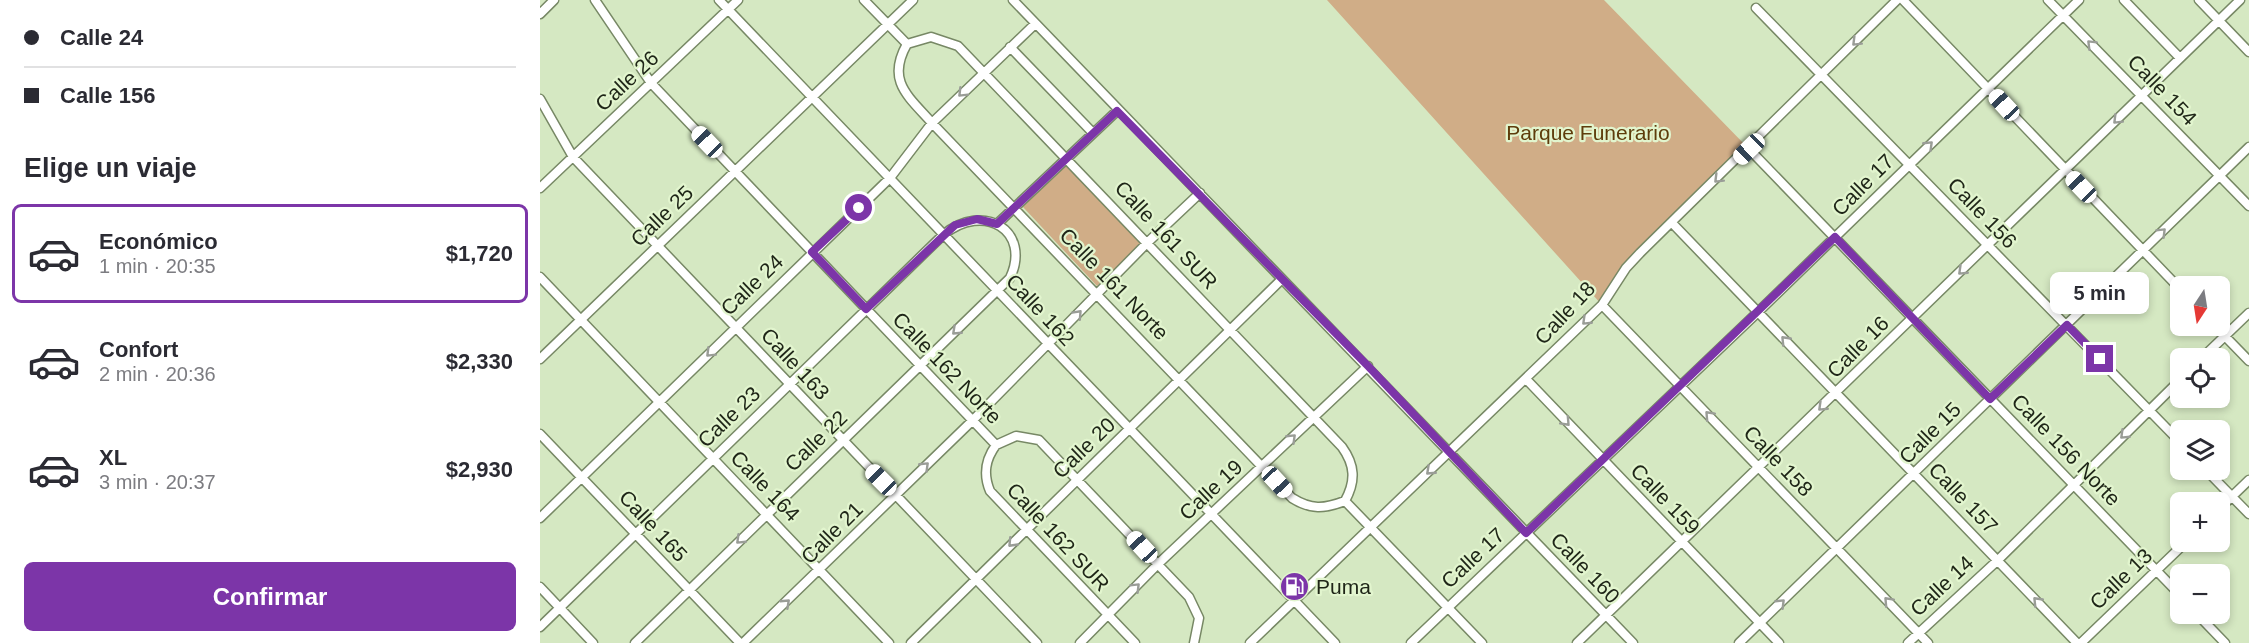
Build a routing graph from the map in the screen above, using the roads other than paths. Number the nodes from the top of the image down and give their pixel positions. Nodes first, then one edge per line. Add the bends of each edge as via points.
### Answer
1 (554, 0) edge
2 (595, 0) edge
3 (719, 0) edge
4 (738, 0) edge
5 (864, 0) edge
6 (913, 0) edge
7 (1012, 0) edge
8 (1897, 0) edge
9 (1903, 0) edge
10 (2048, 0) edge
11 (2079, 0) edge
12 (2124, 0) edge
13 (2199, 0) edge
14 (2240, 0) edge
15 (1756, 8) dead end
16 (728, 10) junction
17 (540, 14) edge
18 (2063, 16) junction
19 (2219, 21) junction
20 (887, 24) junction
21 (1035, 24) junction
22 (907, 44) junction
23 (1010, 47) junction
24 (2249, 52) edge
25 (2180, 58) junction
26 (984, 71) junction
27 (1824, 75) junction
28 (651, 83) junction
29 (1988, 89) junction
30 (2142, 95) junction
31 (811, 98) junction
32 (540, 99) edge
33 (1117, 111) junction
34 (932, 123) junction
35 (1093, 133) junction
36 (2249, 147) edge
37 (1749, 149) junction
38 (573, 157) junction
39 (1067, 157) junction
40 (1910, 164) junction
41 (735, 171) junction
42 (2066, 171) junction
43 (2219, 176) junction
44 (890, 178) junction
45 (540, 188) edge
46 (1200, 193) junction
47 (1015, 206) junction
48 (2249, 206) edge
49 (997, 224) junction
50 (1672, 224) junction
51 (943, 235) junction
52 (1835, 237) junction
53 (1148, 242) junction
54 (657, 246) junction
55 (1987, 246) junction
56 (2143, 251) junction
57 (812, 252) junction
58 (540, 277) edge
59 (1282, 279) junction
60 (2170, 279) edge
61 (998, 291) junction
62 (1098, 293) junction
63 (1602, 305) junction
64 (866, 309) junction
65 (1758, 312) junction
66 (2249, 313) edge
67 (1912, 318) junction
68 (580, 320) junction
69 (2067, 325) junction
70 (735, 327) junction
71 (1230, 329) junction
72 (2230, 331) edge
73 (2225, 336) joint
74 (1048, 346) junction
75 (2212, 348) edge
76 (540, 359) edge
77 (2249, 361) edge
78 (920, 365) junction
79 (1368, 366) junction
80 (1178, 378) junction
81 (1526, 379) junction
82 (789, 383) junction
83 (1682, 386) junction
84 (2170, 390) edge
85 (1836, 393) junction
86 (1990, 399) junction
87 (660, 403) junction
88 (2149, 411) junction
89 (1314, 417) junction
90 (973, 420) junction
91 (1129, 429) junction
92 (2170, 432) edge
93 (540, 434) edge
94 (843, 441) junction
95 (996, 445) junction
96 (1449, 453) junction
97 (713, 458) junction
98 (1603, 461) junction
99 (1262, 466) junction
100 (1759, 468) junction
101 (1914, 473) junction
102 (582, 478) junction
103 (1078, 479) junction
104 (2216, 480) edge
105 (2249, 480) edge
106 (2074, 484) junction
107 (895, 495) junction
108 (2232, 496) junction
109 (1344, 501) junction
110 (767, 514) junction
111 (2249, 514) edge
112 (1211, 515) junction
113 (540, 518) edge
114 (1370, 527) junction
115 (1025, 529) junction
116 (636, 533) junction
117 (1526, 533) junction
118 (1683, 542) junction
119 (1837, 547) junction
120 (2175, 552) edge
121 (1998, 560) junction
122 (1158, 564) junction
123 (821, 570) junction
124 (2156, 570) junction
125 (976, 579) junction
126 (2170, 585) edge
127 (540, 587) edge
128 (688, 590) junction
129 (1294, 599) junction
130 (1448, 607) junction
131 (561, 608) junction
132 (1108, 615) junction
133 (1606, 616) junction
134 (1760, 623) junction
135 (2207, 624) edge
136 (540, 627) edge
137 (1919, 633) junction
138 (593, 643) edge
139 (635, 643) edge
140 (741, 643) edge
141 (889, 643) edge
142 (911, 643) edge
143 (1037, 643) edge
144 (1080, 643) edge
145 (1136, 643) edge
146 (1194, 643) edge
147 (1250, 643) edge
148 (1335, 643) edge
149 (1411, 643) edge
150 (1482, 643) edge
151 (1577, 643) edge
152 (1633, 643) edge
153 (1739, 643) edge
154 (1779, 643) edge
155 (1908, 643) edge
156 (1928, 643) edge
157 (2079, 643) edge
158 (2225, 643) edge

1 - 17 street
2 - 28 street, Calle 162 Norte
3 - 16 street, Calle 162
4 - 16 street, Calle 26
5 - 20 street
6 - 20 street, Calle 25
7 - 21 street, Calle 160
8 -> 27 street, Calle 18
9 - 29 street
10 - 18 street, Calle 154
11 - 18 street, Calle 17
12 - 25 street
13 - 19 street
14 - 19 street, Calle 16
15 - 27 street, Calle 156
16 - 28 street, Calle 26
16 - 31 street, Calle 162
18 - 29 street, Calle 17
30 -> 18 street, Calle 154
19 - 24 street
19 - 25 street, Calle 16
20 - 22 street
20 - 31 street, Calle 25
21 - 23 street, Calle 24
21 - 33 street, Calle 160
22 - 26 street, Calle 161 SUR via 931,37 946,40
22 - 34 street, Calle 161 Norte via 899,58 899,80
23 - 26 street, Calle 24
23 - 35 street
25 - 30 street, Calle 16
26 -> 34 street, Calle 24
26 - 39 street, Calle 161 SUR
27 - 37 street, Calle 18
27 - 40 street, Calle 156
28 - 38 street, Calle 26
28 - 41 street, Calle 162 Norte
40 -> 29 street, Calle 17
29 - 42 street
30 -> 42 street, Calle 16
30 - 43 street, Calle 154
31 - 41 street, Calle 25
31 - 44 street, Calle 162
32 - 38 street, Calle 163
33 - 35 street
33 - 46 street, Calle 160
34 - 44 street, Calle 24
34 - 47 street, Calle 161 Norte
35 - 39 street
36 - 43 street, Calle 15
37 -> 50 street, Calle 18
37 - 52 street, Calle 156 Norte
38 - 45 street, Calle 26
38 - 54 street, Calle 163
39 - 47 street
39 - 53 street, Calle 161 SUR
40 - 52 street, Calle 17
40 - 55 street, Calle 156
41 - 54 street, Calle 25
41 - 57 street, Calle 162 Norte
42 - 55 street, Calle 16
42 - 56 street
43 - 48 street, Calle 154
56 -> 43 street, Calle 15
44 - 51 street, Calle 162
44 - 57 street, Calle 24
46 - 53 street, Calle 21
46 - 59 street, Calle 160
47 - 49 street
47 - 62 street, Calle 161 Norte
49 - 51 street, Calle 23 via 965,220
49 - 61 street, Calle 22 via 1009,237 1016,255 1010,278
50 - 63 street, Calle 18 via 1626,268
50 - 65 street, Calle 157
51 - 61 street, Calle 162
51 - 64 street, Calle 23
52 - 65 street, Calle 17
52 - 67 street, Calle 156 Norte
53 - 62 street, Calle 21
53 - 71 street, Calle 161 SUR
54 - 68 street, Calle 25
54 - 70 street, Calle 163
55 -> 67 street, Calle 16
55 - 69 street, Calle 156
56 - 60 street
56 - 69 street, Calle 15
57 - 64 street, Calle 162 Norte
57 - 70 street, Calle 24
58 - 68 street, Calle 164
59 - 71 street, Calle 20
59 - 79 street, Calle 160
61 - 74 street, Calle 162
61 -> 78 street, Calle 22
74 -> 62 street, Calle 21
62 - 80 street, Calle 161 Norte
63 -> 81 street, Calle 18
63 - 83 street, Calle 158
64 - 78 street, Calle 162 Norte
64 - 82 street, Calle 23
65 - 83 street, Calle 17
85 -> 65 street, Calle 157
66 - 72 street
67 - 85 street, Calle 16
67 - 86 street, Calle 156 Norte
68 - 76 street, Calle 25
68 - 87 street, Calle 164
69 - 86 street, Calle 15
69 - 88 street, Calle 156
70 - 82 street, Calle 163
70 -> 87 street, Calle 24
71 - 80 street, Calle 20
71 - 89 street, Calle 161 SUR
73 - 75 street
73 - 77 street
74 - 90 street, Calle 21
74 - 91 street, Calle 162
78 - 90 street, Calle 162 Norte
78 - 94 street, Calle 22
79 - 89 street, Calle 19
79 - 96 street, Calle 160
80 - 91 street, Calle 20
80 - 99 street, Calle 161 Norte
81 - 96 street, Calle 18
81 -> 98 street, Calle 159
82 - 94 street, Calle 163
82 - 97 street, Calle 23
83 - 98 street, Calle 17
100 -> 83 street, Calle 158
84 - 88 street, Calle 14
85 -> 100 street, Calle 16
85 - 101 street, Calle 157
86 - 101 street, Calle 15
86 - 106 street, Calle 156 Norte
87 - 97 street, Calle 164
87 - 102 street, Calle 24
88 - 92 street, Calle 156
88 -> 106 street, Calle 14
99 -> 89 street, Calle 19
89 - 109 street, Calle 161 SUR via 1350,458 1354,468
90 - 95 street, Calle 162 Norte
107 -> 90 street, Calle 21
91 - 103 street, Calle 20
91 - 112 street, Calle 162
93 - 102 street, Calle 165
94 - 107 street, Calle 163
94 - 110 street, Calle 22
95 - 103 street, Calle 162 Norte via 1016,435 1039,440
95 - 115 street, Calle 162 SUR via 985,466 986,480 990,491
96 -> 114 street, Calle 18
96 - 117 street, Calle 160
97 - 110 street, Calle 164
97 - 116 street, Calle 23
98 - 117 street, Calle 17
98 - 118 street, Calle 159
99 - 109 street, Calle 161 Norte via 1302,504 1325,508
99 - 112 street, Calle 19
100 - 118 street, Calle 16
100 - 119 street, Calle 158
101 - 119 street, Calle 15
101 - 121 street, Calle 157
102 - 113 street, Calle 24
102 - 116 street, Calle 165
103 - 115 street, Calle 20
103 - 122 street, Calle 162 Norte
104 - 108 street
105 - 108 street
106 - 121 street, Calle 14
106 - 124 street, Calle 156 Norte
107 - 123 street, Calle 21
107 - 125 street, Calle 163
108 - 111 street
109 - 114 street
110 - 123 street, Calle 164
110 -> 128 street, Calle 22
112 - 122 street, Calle 19
112 - 129 street, Calle 162
114 - 129 street, Calle 18
114 - 130 street
115 -> 125 street, Calle 20
115 - 132 street, Calle 162 SUR
116 - 128 street, Calle 165
116 - 131 street, Calle 23
117 - 130 street, Calle 17
117 - 133 street, Calle 160
118 - 133 street, Calle 16
118 - 134 street, Calle 159
134 -> 119 street, Calle 15
137 -> 119 street, Calle 158
120 - 124 street, Calle 13
121 - 137 street, Calle 14
157 -> 121 street, Calle 157
132 -> 122 street, Calle 19
122 - 146 street, Calle 162 Norte via 1195,605 1199,618
140 -> 123 street, Calle 21
123 - 141 street, Calle 164
124 - 126 street, Calle 156 Norte
124 - 157 street, Calle 13
125 - 142 street, Calle 20
125 - 143 street, Calle 163
127 - 131 street
128 - 139 street, Calle 22
128 - 140 street, Calle 165
129 - 147 street, Calle 18
129 - 148 street, Calle 162
130 - 149 street, Calle 17
130 - 150 street
131 - 136 street, Calle 23
131 - 138 street
132 - 144 street, Calle 19
132 - 145 street, Calle 162 SUR
133 - 151 street, Calle 16
133 - 152 street, Calle 160
134 - 153 street, Calle 15
134 - 154 street, Calle 159
135 - 158 street
137 - 155 street, Calle 14
137 - 156 street, Calle 158

